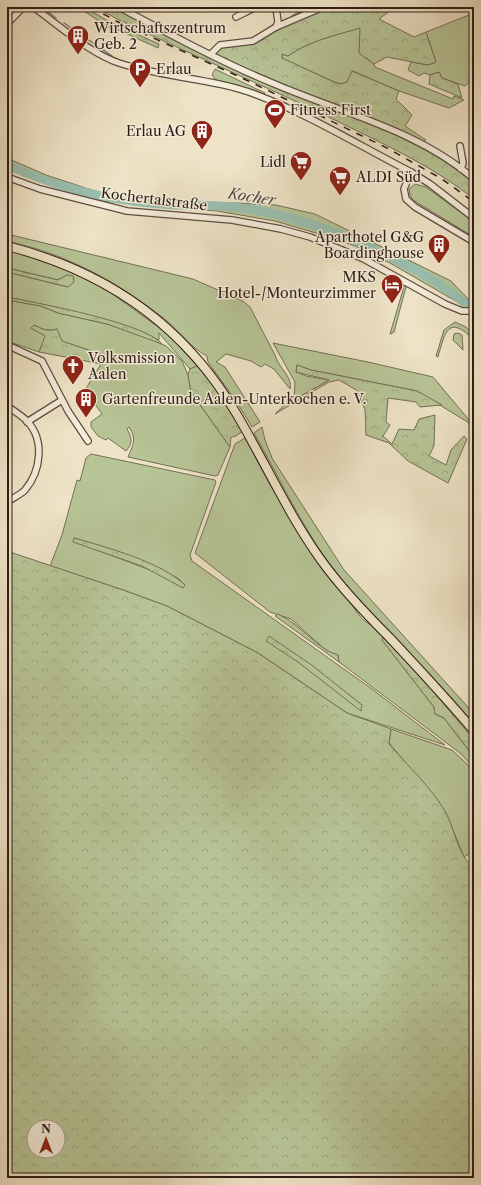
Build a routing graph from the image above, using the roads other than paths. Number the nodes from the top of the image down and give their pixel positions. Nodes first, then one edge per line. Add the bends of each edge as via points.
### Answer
1 (23, 7) edge
2 (33, 7) edge
3 (119, 7) edge
4 (256, 7) edge
5 (276, 7) edge
6 (323, 7) edge
7 (236, 17) dead end
8 (7, 24) edge
9 (276, 27) junction
10 (211, 54) junction
11 (460, 146) dead end
12 (461, 169) junction
13 (411, 172) junction
14 (7, 177) edge
15 (474, 179) edge
16 (474, 218) edge
17 (474, 242) edge
18 (7, 246) edge
19 (471, 311) edge
20 (7, 345) edge
21 (62, 400) junction
22 (7, 406) edge
23 (28, 422) junction
24 (88, 441) dead end
25 (7, 502) edge
26 (474, 731) edge

1 - 8 street
2 - 13 street via 94,50 117,62 256,94
3 - 10 street
4 - 7 street
5 - 9 street
6 - 9 street
9 - 10 street via 253,41 220,45
10 - 12 street via 278,86 364,118 420,144
11 - 12 street via 463,163
12 - 15 street
13 - 16 street
13 - 17 street via 404,189 406,199
14 - 19 street, Kochertalstraße via 40,189 127,211 232,220 310,237 364,259 445,304
18 - 26 highway via 49,258 99,280 127,296 192,353 230,403 296,522 322,561 368,616
20 - 21 street via 42,361
21 - 23 street
21 - 24 street
22 - 23 street
23 - 25 street via 37,440 39,464 25,490

